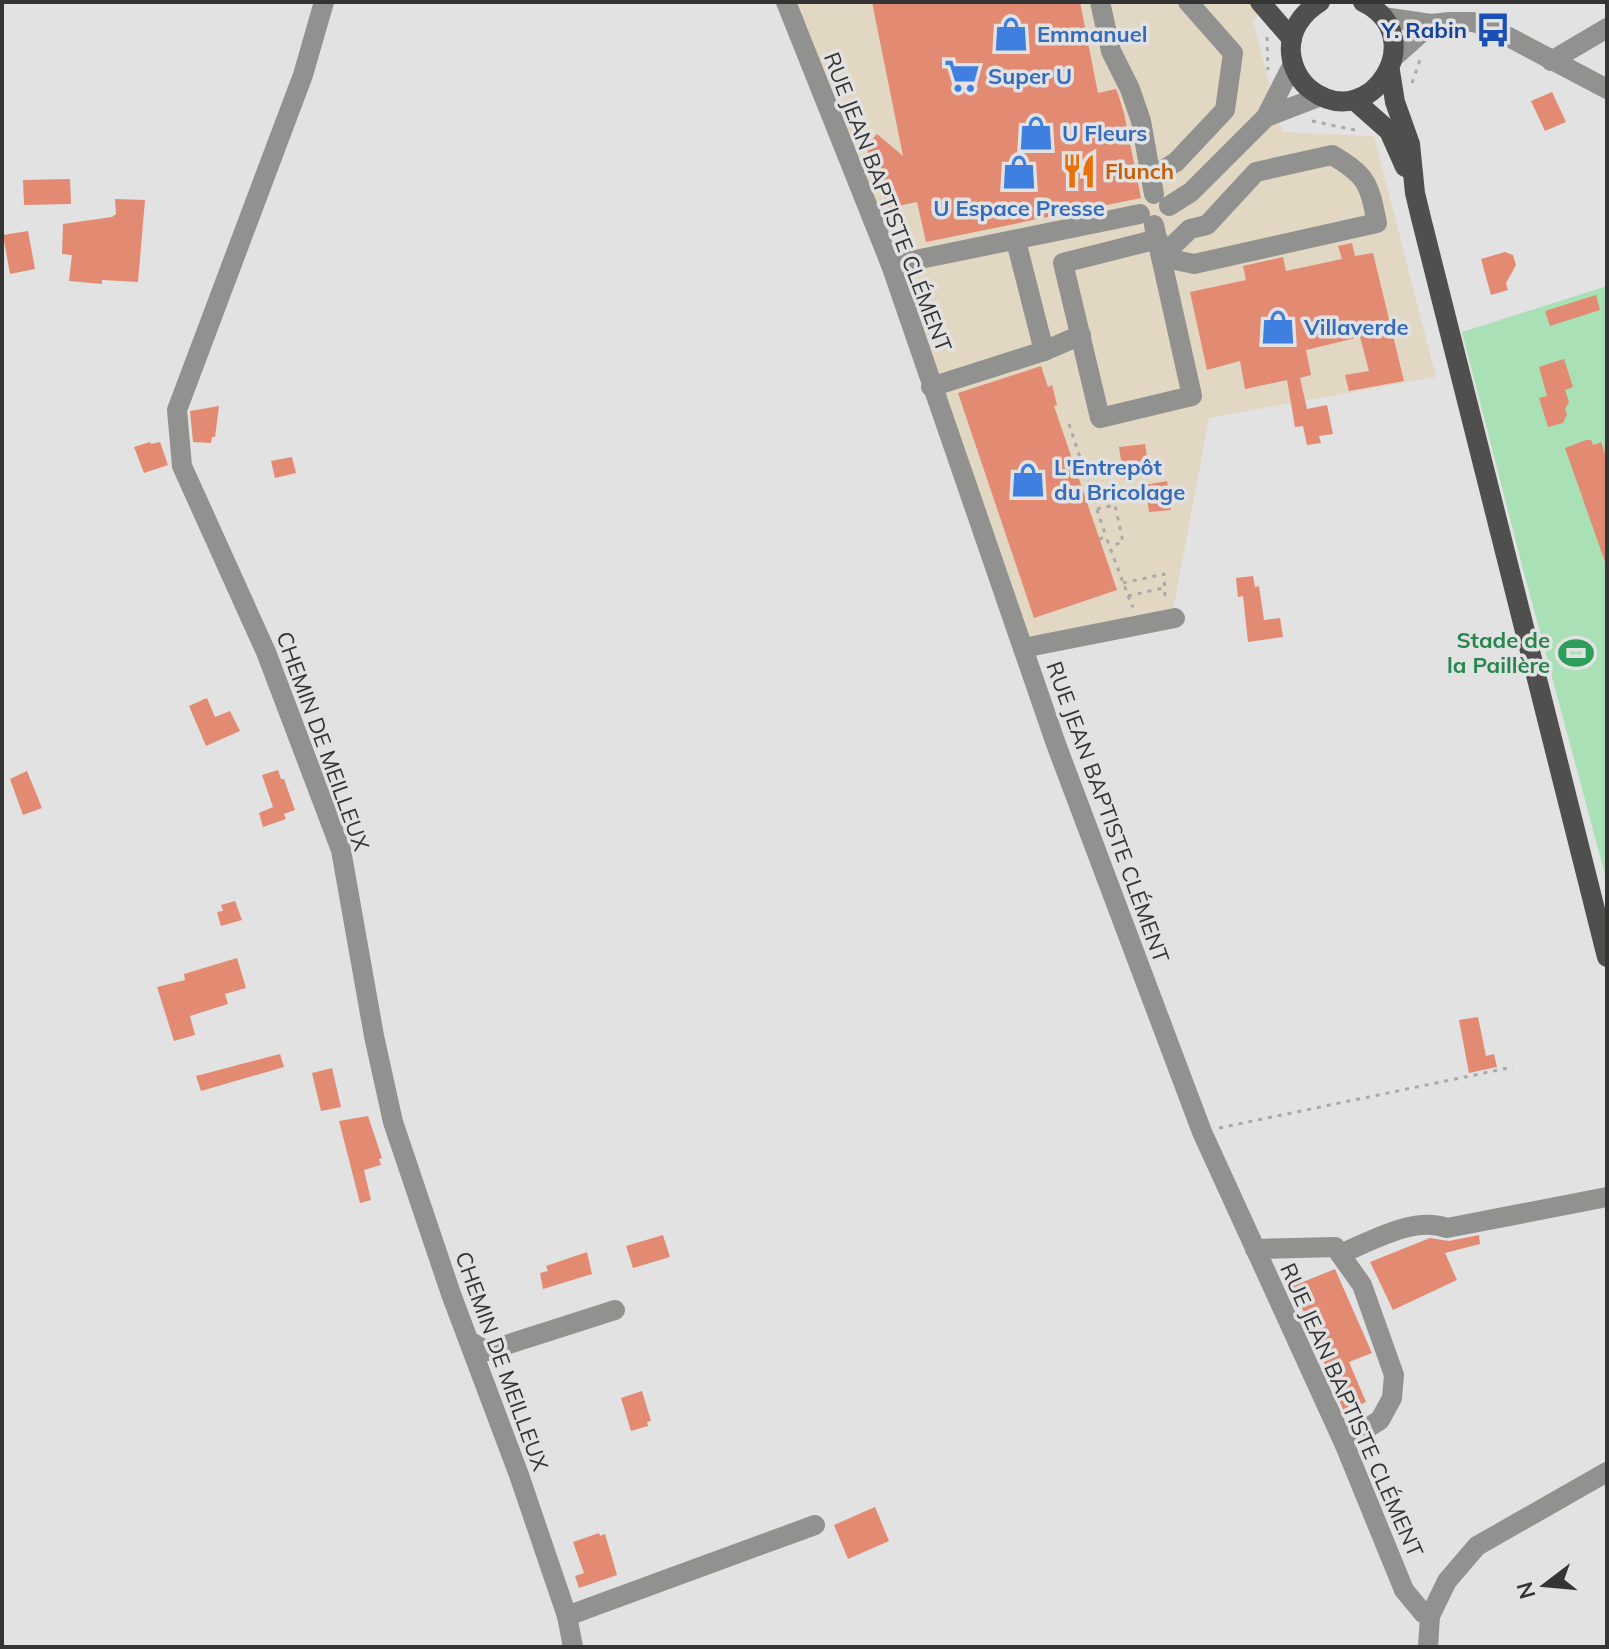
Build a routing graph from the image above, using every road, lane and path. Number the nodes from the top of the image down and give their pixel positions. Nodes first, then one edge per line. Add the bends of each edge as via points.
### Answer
1 (324, 2) edge
2 (786, 2) edge
3 (1100, 2) edge
4 (1188, 2) edge
5 (1260, 2) edge
6 (1309, 4) edge
7 (1371, 6) edge
8 (1431, 24) junction
9 (1607, 28) edge
10 (1292, 39) junction
11 (1551, 61) junction
12 (1293, 64) junction
13 (1392, 64) junction
14 (1607, 89) edge
15 (1321, 96) junction
16 (1354, 100) junction
17 (1266, 117) junction
18 (1158, 193) junction
19 (1415, 193) junction
20 (1153, 234) junction
21 (1016, 241) junction
22 (891, 265) junction
23 (1081, 335) junction
24 (1044, 351) junction
25 (931, 387) junction
26 (1069, 424) dead end
27 (1086, 475) junction
28 (1079, 478) dead end
29 (1097, 509) junction
30 (1106, 537) junction
31 (1099, 539) dead end
32 (1110, 547) junction
33 (1123, 583) junction
34 (1165, 587) junction
35 (1128, 596) junction
36 (1147, 604) dead end
37 (1169, 610) joint
38 (1023, 648) junction
39 (1607, 957) edge
40 (1513, 1067) dead end
41 (1202, 1132) junction
42 (1607, 1197) edge
43 (1255, 1249) junction
44 (1340, 1254) junction
45 (615, 1310) dead end
46 (469, 1341) junction
47 (1344, 1443) junction
48 (1607, 1472) edge
49 (815, 1525) dead end
50 (567, 1616) junction
51 (1430, 1616) junction
52 (573, 1647) edge
53 (1428, 1647) edge

1 - 46 street, CHEMIN DE MEILLEUX via 303,75 177,410 182,466 266,652 341,850 393,1122
2 - 22 street, RUE JEAN BAPTISTE CLÉMENT
3 - 18 street via 1111,51 1141,121
4 - 18 street via 1233,53 1225,110 1176,162
5 - 10 main road
6 - 10 main road
7 - 8 street
7 - 13 main road via 1390,29
8 - 11 street via 1474,22
8 - 13 street
9 - 11 street
10 - 12 main road
11 - 14 street
12 - 15 main road via 1308,88
12 - 17 street
13 - 16 main road via 1375,89
13 - 19 main road
15 - 16 main road
15 - 17 street
16 - 19 main road via 1389,131
17 - 18 street via 1191,192
18 - 20 street via 1166,219
19 - 39 main road
20 - 20 street via 1194,264 1377,223 1370,189 1356,170 1332,155 1256,172 1207,225
20 - 21 street
20 - 23 street via 1063,263
20 - 23 street via 1192,396 1100,418
21 - 22 street
21 - 24 street
22 - 25 street, RUE JEAN BAPTISTE CLÉMENT
23 - 24 street
24 - 25 street
25 - 38 street, RUE JEAN BAPTISTE CLÉMENT
26 - 27 path
27 - 28 path
27 - 29 path
29 - 30 path
29 - 32 path via 1115,505 1123,542
30 - 31 path
30 - 32 path
32 - 33 path
33 - 34 path via 1164,574
33 - 35 path
34 - 35 path
34 - 37 path
35 - 36 path via 1132,606
37 - 38 street
38 - 41 street, RUE JEAN BAPTISTE CLÉMENT
40 - 41 path
41 - 43 street, RUE JEAN BAPTISTE CLÉMENT
42 - 44 street via 1447,1228 1433,1223 1411,1227
43 - 44 street via 1335,1247
43 - 47 street, RUE JEAN BAPTISTE CLÉMENT
44 - 47 street via 1362,1285 1394,1375 1392,1398 1380,1420
45 - 46 street via 487,1351
46 - 50 street, CHEMIN DE MEILLEUX
47 - 51 street, RUE JEAN BAPTISTE CLÉMENT via 1404,1590
48 - 51 street via 1477,1546 1447,1581
49 - 50 street
50 - 52 street, CHEMIN DE MEILLEUX
51 - 53 street

